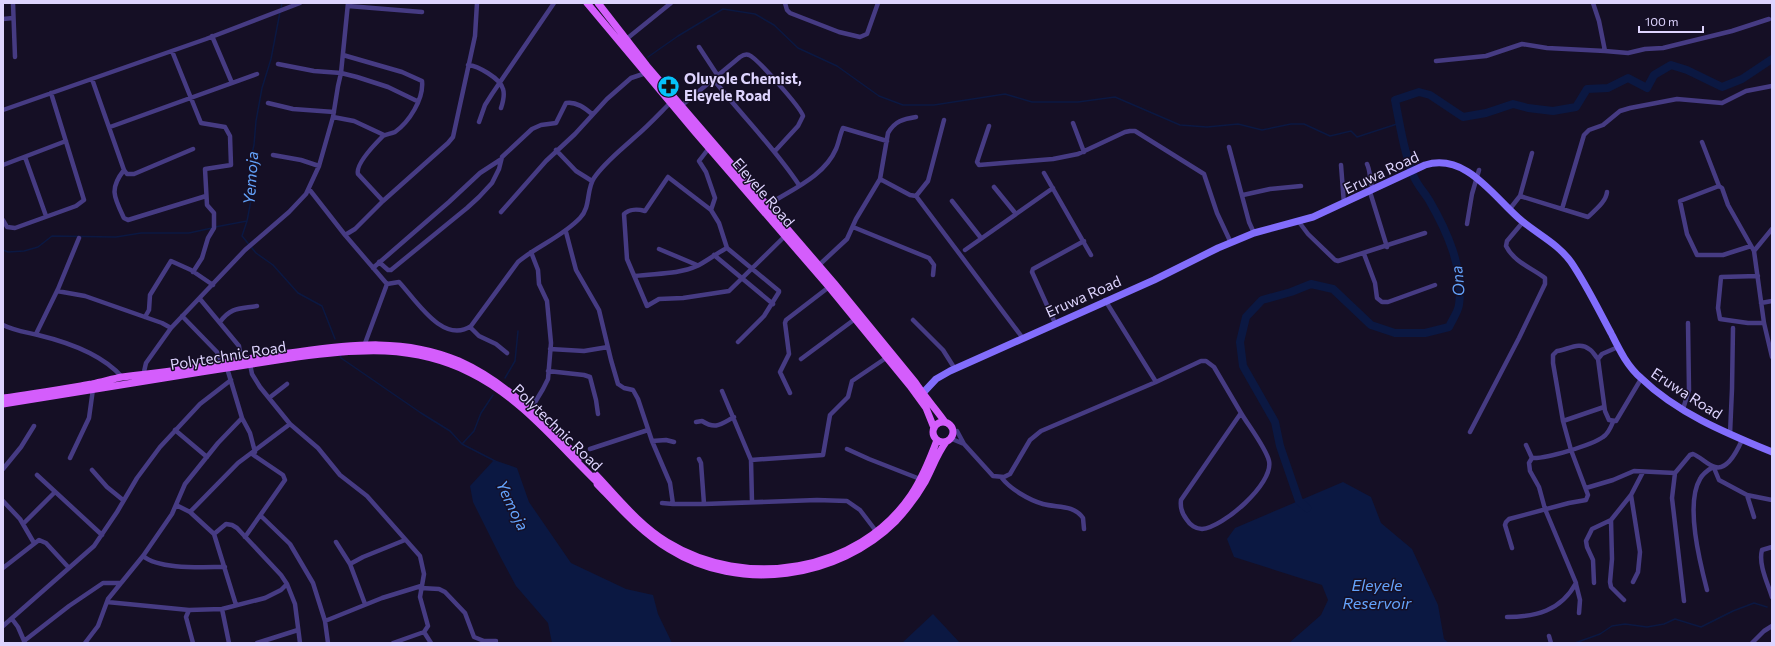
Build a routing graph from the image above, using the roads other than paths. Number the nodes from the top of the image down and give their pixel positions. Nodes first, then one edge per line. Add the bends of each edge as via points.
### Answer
1 (13, 3) edge
2 (300, 3) edge
3 (477, 3) edge
4 (554, 3) edge
5 (587, 3) edge
6 (598, 3) edge
7 (671, 3) edge
8 (785, 3) edge
9 (878, 3) edge
10 (1593, 3) edge
11 (348, 4) edge
12 (422, 12) dead end
13 (13, 18) junction
14 (3, 19) edge
15 (1769, 19) dead end
16 (212, 36) junction
17 (626, 44) junction
18 (699, 47) dead end
19 (172, 51) junction
20 (1605, 52) junction
21 (343, 55) junction
22 (15, 57) dead end
23 (1436, 61) dead end
24 (278, 64) dead end
25 (468, 65) junction
26 (645, 70) junction
27 (341, 73) junction
28 (257, 74) dead end
29 (718, 76) junction
30 (92, 79) junction
31 (714, 80) junction
32 (232, 83) junction
33 (500, 84) junction
34 (1772, 86) edge
35 (51, 93) junction
36 (190, 99) junction
37 (417, 101) junction
38 (670, 102) junction
39 (268, 103) dead end
40 (681, 106) junction
41 (501, 108) dead end
42 (3, 110) edge
43 (334, 112) junction
44 (592, 114) junction
45 (916, 116) dead end
46 (334, 118) junction
47 (944, 120) dead end
48 (479, 122) dead end
49 (1073, 123) dead end
50 (989, 126) dead end
51 (110, 127) junction
52 (384, 135) junction
53 (66, 141) junction
54 (887, 141) junction
55 (1702, 142) dead end
56 (1229, 147) dead end
57 (709, 148) junction
58 (193, 149) dead end
59 (556, 150) junction
60 (775, 151) junction
61 (1084, 152) junction
62 (1532, 153) dead end
63 (273, 155) dead end
64 (25, 157) junction
65 (500, 160) junction
66 (1367, 164) dead end
67 (3, 165) edge
68 (1341, 165) dead end
69 (319, 166) junction
70 (124, 170) junction
71 (1479, 170) dead end
72 (1044, 173) dead end
73 (1477, 178) junction
74 (880, 179) junction
75 (592, 181) junction
76 (799, 185) junction
77 (1301, 186) dead end
78 (1719, 186) junction
79 (994, 187) dead end
80 (1053, 188) junction
81 (309, 189) junction
82 (1372, 190) junction
83 (1607, 192) dead end
84 (1243, 195) junction
85 (206, 196) junction
86 (916, 196) junction
87 (1520, 196) junction
88 (383, 201) junction
89 (952, 201) dead end
90 (1344, 204) junction
91 (766, 206) junction
92 (1562, 209) junction
93 (712, 210) junction
94 (1509, 210) junction
95 (501, 212) dead end
96 (1016, 214) junction
97 (46, 216) junction
98 (3, 220) edge
99 (1299, 222) junction
100 (1523, 222) junction
101 (1467, 224) dead end
102 (853, 227) junction
103 (1772, 229) edge
104 (566, 232) junction
105 (1254, 233) junction
106 (1425, 233) dead end
107 (345, 235) junction
108 (785, 236) junction
109 (79, 238) dead end
110 (980, 238) junction
111 (1084, 241) junction
112 (1231, 244) junction
113 (1750, 246) junction
114 (1386, 247) junction
115 (727, 248) junction
116 (659, 249) dead end
117 (964, 250) dead end
118 (1754, 251) junction
119 (531, 252) junction
120 (1364, 254) junction
121 (714, 255) junction
122 (1091, 255) dead end
123 (379, 262) junction
124 (698, 266) junction
125 (818, 266) junction
126 (373, 268) junction
127 (751, 269) junction
128 (194, 272) junction
129 (933, 275) dead end
130 (635, 276) junction
131 (1758, 276) junction
132 (742, 279) junction
133 (387, 284) junction
134 (213, 285) junction
135 (1435, 285) dead end
136 (829, 287) junction
137 (57, 291) junction
138 (200, 299) junction
139 (1105, 300) junction
140 (1772, 301) edge
141 (1762, 303) junction
142 (772, 304) junction
143 (257, 306) dead end
144 (182, 316) junction
145 (145, 317) junction
146 (855, 319) junction
147 (914, 320) dead end
148 (220, 322) junction
149 (1055, 323) junction
150 (1688, 323) dead end
151 (1764, 323) junction
152 (3, 325) edge
153 (470, 327) junction
154 (171, 328) junction
155 (1733, 328) dead end
156 (36, 334) junction
157 (871, 335) junction
158 (1022, 337) junction
159 (738, 342) dead end
160 (364, 347) junction
161 (608, 347) junction
162 (1618, 347) junction
163 (550, 349) junction
164 (883, 349) junction
165 (507, 353) dead end
166 (1772, 357) edge
167 (886, 358) junction
168 (801, 359) dead end
169 (1598, 359) junction
170 (241, 360) junction
171 (250, 364) junction
172 (224, 365) junction
173 (955, 368) junction
174 (548, 371) junction
175 (122, 377) junction
176 (141, 379) junction
177 (1641, 379) junction
178 (231, 380) junction
179 (1156, 382) junction
180 (287, 384) dead end
181 (94, 390) junction
182 (722, 391) dead end
183 (790, 393) dead end
184 (921, 397) junction
185 (3, 398) edge
186 (269, 398) junction
187 (3, 404) edge
188 (1604, 407) junction
189 (531, 408) junction
190 (1683, 409) junction
191 (1241, 413) junction
192 (598, 414) dead end
193 (734, 417) junction
194 (242, 418) junction
195 (1563, 421) junction
196 (696, 422) dead end
197 (945, 422) junction
198 (1614, 422) junction
199 (290, 424) junction
200 (34, 426) dead end
201 (934, 428) junction
202 (176, 430) junction
203 (648, 430) junction
204 (953, 432) junction
205 (1470, 432) dead end
206 (1730, 434) junction
207 (938, 440) junction
208 (1742, 440) junction
209 (652, 441) junction
210 (947, 441) junction
211 (674, 442) dead end
212 (964, 444) junction
213 (1526, 445) dead end
214 (590, 449) dead end
215 (847, 449) dead end
216 (1571, 450) junction
217 (1772, 452) edge
218 (253, 453) junction
219 (206, 457) junction
220 (70, 458) dead end
221 (1532, 458) junction
222 (699, 459) dead end
223 (751, 460) junction
224 (5, 461) edge
225 (1714, 467) junction
226 (3, 469) edge
227 (92, 470) dead end
228 (1644, 472) junction
229 (1675, 473) junction
230 (37, 475) dead end
231 (1001, 478) junction
232 (920, 479) junction
233 (1586, 488) junction
234 (54, 492) junction
235 (1631, 495) junction
236 (1747, 495) junction
237 (123, 500) junction
238 (1772, 500) edge
239 (3, 501) edge
240 (752, 502) junction
241 (662, 503) dead end
242 (673, 504) junction
243 (704, 504) junction
244 (176, 505) junction
245 (1546, 509) junction
246 (190, 512) junction
247 (261, 516) junction
248 (1754, 517) dead end
249 (1611, 520) junction
250 (23, 524) junction
251 (1084, 529) dead end
252 (876, 531) junction
253 (214, 534) junction
254 (102, 535) junction
255 (245, 536) junction
256 (405, 540) junction
257 (336, 542) dead end
258 (34, 543) junction
259 (1772, 547) edge
260 (1512, 548) dead end
261 (143, 556) junction
262 (350, 564) junction
263 (225, 567) junction
264 (3, 568) edge
265 (69, 568) junction
266 (1634, 582) dead end
267 (121, 583) junction
268 (1576, 583) junction
269 (1594, 583) dead end
270 (287, 584) junction
271 (421, 587) junction
272 (1707, 590) dead end
273 (1772, 597) edge
274 (1624, 600) dead end
275 (1684, 601) dead end
276 (107, 602) junction
277 (365, 604) junction
278 (236, 605) junction
279 (222, 609) junction
280 (189, 610) junction
281 (1579, 613) dead end
282 (1506, 617) dead end
283 (12, 619) junction
284 (325, 621) junction
285 (3, 626) edge
286 (1772, 626) edge
287 (298, 630) junction
288 (424, 632) junction
289 (1549, 636) dead end
290 (496, 641) dead end
291 (25, 642) edge
292 (85, 643) edge
293 (192, 643) edge
294 (229, 643) edge
295 (257, 643) edge
296 (300, 643) edge
297 (328, 643) edge
298 (393, 643) edge
299 (431, 643) edge
300 (1551, 643) edge
301 (1752, 643) edge

1 - 13 street
2 - 16 street
3 - 25 street via 476,29
4 - 33 street
5 - 17 main road, Eleyele Road
6 - 17 main road, Eleyele Road
7 - 17 street
8 - 9 street via 790,13 856,37 867,34
10 - 20 street
11 - 12 street
11 - 21 street
13 - 14 street
13 - 22 street
15 - 20 street via 1664,48 1628,53
16 - 19 street
16 - 32 street
17 - 26 main road, Eleyele Road
18 - 29 street
19 - 30 street
19 - 36 street
20 - 23 street via 1522,44 1486,56
21 - 27 street
21 - 37 street via 402,72 422,81 422,90
24 - 27 street
25 - 33 street via 483,70
25 - 88 street via 453,137
26 - 38 main road, Eleyele Road
26 - 40 main road, Eleyele Road
26 - 44 street via 631,78
27 - 37 street via 388,87
27 - 43 street
28 - 32 street
29 - 31 street
29 - 60 street via 740,57 750,55 802,113 803,119
30 - 35 street
30 - 51 street
31 - 40 street
31 - 60 street
32 - 36 street
33 - 41 street via 504,94
33 - 48 street via 485,105
34 - 92 street via 1750,90 1722,102 1677,99 1620,111 1603,125 1588,130 1584,135
35 - 42 street
35 - 53 street
36 - 51 street
36 - 85 street via 201,123 225,127 230,136 231,165 205,169
37 - 52 street via 406,121 395,132
38 - 57 main road, Eleyele Road
38 - 75 street
39 - 43 street via 293,109
40 - 91 main road, Eleyele Road
43 - 46 street
44 - 59 street via 575,134
44 - 65 street via 574,103 566,103 556,123 532,129
45 - 54 street via 895,124 888,133
46 - 52 street via 354,121
46 - 69 street
47 - 86 street via 928,181
49 - 61 street
50 - 61 street via 977,162 979,165 1064,157
51 - 70 street
52 - 88 street via 363,159 357,171
53 - 64 street
53 - 97 street via 84,200 81,204
54 - 74 street
54 - 76 street via 843,128 836,149 826,164
55 - 78 street
56 - 84 street
57 - 93 street via 699,161 706,172 715,198
57 - 108 main road, Eleyele Road
58 - 70 street via 134,174 129,175
59 - 75 street via 576,171
59 - 95 street
60 - 76 street
61 - 112 street via 1130,130 1137,132 1204,174 1217,214
62 - 87 street
63 - 69 street
64 - 67 street
64 - 97 street
65 - 123 street via 480,173
65 - 123 street via 499,169 492,182 467,208 391,270
66 - 82 street
68 - 90 street
69 - 81 street
70 - 85 street via 116,180 114,190 124,218 128,220
71 - 73 street
72 - 80 street
73 - 82 main road, Eruwa Road via 1450,164 1436,163 1425,165
73 - 94 main road, Eruwa Road
73 - 101 street
74 - 86 street
74 - 102 street
75 - 104 street via 584,214
76 - 91 street
77 - 84 street
78 - 113 street
78 - 113 street via 1680,201 1687,234 1695,252 1703,256 1723,255
79 - 96 street
80 - 96 street
80 - 111 street
81 - 107 street
81 - 134 street via 303,198 245,250
82 - 90 main road, Eruwa Road
82 - 114 street
83 - 92 street via 1604,201 1588,217
84 - 105 street
85 - 128 street via 208,207 214,213 214,227
86 - 158 street
87 - 92 street
87 - 94 street
88 - 107 street via 355,229
89 - 110 street
90 - 99 main road, Eruwa Road
91 - 125 main road, Eleyele Road
93 - 115 street
93 - 130 street via 668,177 645,211 639,209 625,213 623,216 626,255
94 - 100 main road, Eruwa Road
96 - 110 street
97 - 98 street via 12,228 7,227
99 - 105 main road, Eruwa Road
99 - 120 street via 1334,260 1342,261
100 - 162 main road, Eruwa Road via 1549,240 1568,258
100 - 205 street via 1507,241 1506,246 1520,262 1545,278 1545,284
102 - 125 street via 847,239
102 - 129 street via 929,258 934,265
103 - 118 street
104 - 119 street
104 - 161 street via 576,270 599,310
105 - 112 main road, Eruwa Road
106 - 114 street
107 - 126 street
108 - 127 street
108 - 136 main road, Eleyele Road
109 - 137 street
110 - 117 street
111 - 122 street
111 - 149 street via 1033,269 1032,272
112 - 139 main road, Eruwa Road
113 - 118 street
114 - 120 street
115 - 121 street
115 - 127 street
116 - 124 street
118 - 131 street
119 - 153 street via 506,275
119 - 163 street via 536,261 547,305
120 - 135 street via 1375,283 1377,298 1382,302
121 - 124 street
121 - 132 street
123 - 126 street
124 - 130 street via 663,274
125 - 157 main road, Eleyele Road
126 - 133 street
127 - 132 street
127 - 142 street via 779,291
128 - 134 street
128 - 145 street via 171,261 150,295
130 - 132 street via 647,306 663,298 683,298 729,291
131 - 141 street
131 - 151 street via 1721,277 1718,308 1720,318
132 - 142 street
133 - 153 street via 399,282 426,314 447,330 462,331
133 - 160 street
134 - 138 street
136 - 146 main road, Eleyele Road
136 - 183 street via 786,320 789,354 780,372
137 - 145 street via 85,296
137 - 156 street
138 - 144 street
138 - 148 street
139 - 149 main road, Eruwa Road
139 - 179 street
140 - 141 street
141 - 151 street
142 - 159 street via 764,316
143 - 148 street via 231,311
144 - 154 street
144 - 172 street via 217,352
145 - 154 street
146 - 157 main road, Eleyele Road
146 - 168 street
147 - 173 street via 943,350
148 - 170 street via 240,346
149 - 158 main road, Eruwa Road
150 - 190 street via 1690,390
151 - 166 street
152 - 156 street
153 - 165 street via 479,336
154 - 176 street via 146,362
155 - 206 street
156 - 175 street via 84,351 108,364
157 - 164 main road, Eleyele Road
158 - 173 main road, Eruwa Road
160 - 170 main road, Polytechnic Road
160 - 171 main road, Polytechnic Road
160 - 189 main road, Polytechnic Road via 384,344 415,348 458,361 486,375
160 - 210 main road, Polytechnic Road via 422,355 457,366 483,379 527,412 630,519 651,537 693,561 735,573 765,575 804,571 831,562 867,544 895,521 914,499
161 - 163 street via 584,351
161 - 203 street via 618,384 633,390
162 - 169 street via 1602,354
162 - 177 main road, Eruwa Road via 1632,370
163 - 174 street
164 - 167 main road, Eleyele Road
164 - 184 main road, Eleyele Road
167 - 184 main road, Eleyele Road
167 - 223 street via 851,383 848,397 830,415 822,455
169 - 188 street
169 - 195 street via 1589,348 1578,345 1554,353 1553,363
170 - 172 main road, Polytechnic Road
171 - 172 main road, Polytechnic Road
171 - 186 street via 254,379
172 - 176 main road, Polytechnic Road
172 - 178 street
173 - 184 main road, Eruwa Road via 936,379
174 - 189 street via 548,379 543,390
174 - 192 street via 590,377
175 - 176 main road, Polytechnic Road
175 - 185 main road, Polytechnic Road
176 - 181 main road, Polytechnic Road
177 - 190 main road, Eruwa Road
177 - 198 street
178 - 194 street
178 - 202 street via 200,404
179 - 191 street via 1206,361 1214,367
179 - 231 street via 1041,430 1030,440 1010,474
180 - 186 street
181 - 187 main road, Polytechnic Road
181 - 220 street via 90,418
182 - 193 street
184 - 197 main road via 932,404
184 - 201 main road
186 - 199 street
188 - 195 street
188 - 198 street via 1609,420
189 - 252 main road, Polytechnic Road via 654,534 709,561 735,568 802,566 847,550
190 - 206 main road, Eruwa Road
191 - 191 street via 1269,461 1266,476 1260,488 1249,500 1217,523 1203,529 1197,528 1181,511 1181,500
193 - 196 street via 716,426 702,420
193 - 223 street
194 - 218 street via 250,433
194 - 219 street
195 - 216 street
197 - 201 main road
197 - 204 main road via 951,426
198 - 216 street via 1602,438
199 - 218 street
199 - 256 street via 318,448 340,475 367,496
200 - 224 street via 20,447
201 - 207 main road via 934,435
202 - 219 street
202 - 237 street via 137,478
203 - 209 street
203 - 214 street
204 - 210 main road
204 - 212 street via 957,431
206 - 208 main road, Eruwa Road
207 - 210 main road
207 - 232 main road, Polytechnic Road
208 - 217 main road, Eruwa Road
208 - 225 street via 1732,459 1720,467
209 - 211 street
209 - 242 street via 670,483
210 - 212 street via 952,438
212 - 231 street via 993,476
213 - 221 street
215 - 232 street
216 - 221 street
216 - 233 street
218 - 246 street via 238,463
218 - 247 street via 283,475 285,480
219 - 244 street via 182,489
221 - 245 street via 1529,463 1530,471 1539,487
222 - 243 street
223 - 240 street
224 - 226 street
225 - 229 street via 1693,454
225 - 236 street via 1719,480
225 - 272 street via 1699,480 1694,501 1697,551
227 - 237 street
228 - 229 street
228 - 233 street via 1634,471
228 - 235 street
229 - 275 street via 1672,498
230 - 234 street
231 - 251 street via 1025,496 1041,504 1065,506 1075,510 1083,518
232 - 252 main road, Polytechnic Road via 895,514
233 - 245 street via 1586,500
234 - 250 street
234 - 254 street
235 - 249 street
235 - 266 street via 1640,552
236 - 238 street
236 - 248 street
237 - 254 street
239 - 250 street
240 - 243 street
240 - 252 street via 847,501 860,510
241 - 242 street
242 - 243 street
244 - 246 street
244 - 261 street
245 - 260 street via 1506,522
245 - 268 street
246 - 253 street
247 - 255 street
247 - 284 street via 293,548 315,589
249 - 269 street via 1592,529 1586,541 1593,560
249 - 274 street via 1610,582 1611,587
250 - 258 street
253 - 255 street via 229,524
253 - 263 street
254 - 265 street via 94,546
255 - 270 street
256 - 262 street
256 - 271 street via 420,556 424,574
257 - 262 street
258 - 264 street
258 - 265 street via 39,540 44,542
259 - 273 street via 1764,548 1761,554
261 - 263 street via 165,564
261 - 267 street
262 - 277 street
263 - 278 street
265 - 283 street
267 - 276 street
267 - 291 street via 103,583 69,606
268 - 281 street via 1580,600
268 - 282 street via 1568,595 1551,610 1530,616
270 - 278 street via 276,593
270 - 287 street via 295,604
271 - 277 street
271 - 288 street via 421,604 428,626
271 - 290 street via 442,590 465,613 474,637 484,641
276 - 280 street
276 - 292 street via 96,631
277 - 284 street
278 - 279 street
279 - 280 street
279 - 294 street
280 - 293 street via 186,617
283 - 285 street
283 - 291 street
284 - 297 street
286 - 301 street
287 - 295 street
287 - 296 street
288 - 298 street
288 - 299 street
289 - 300 street

